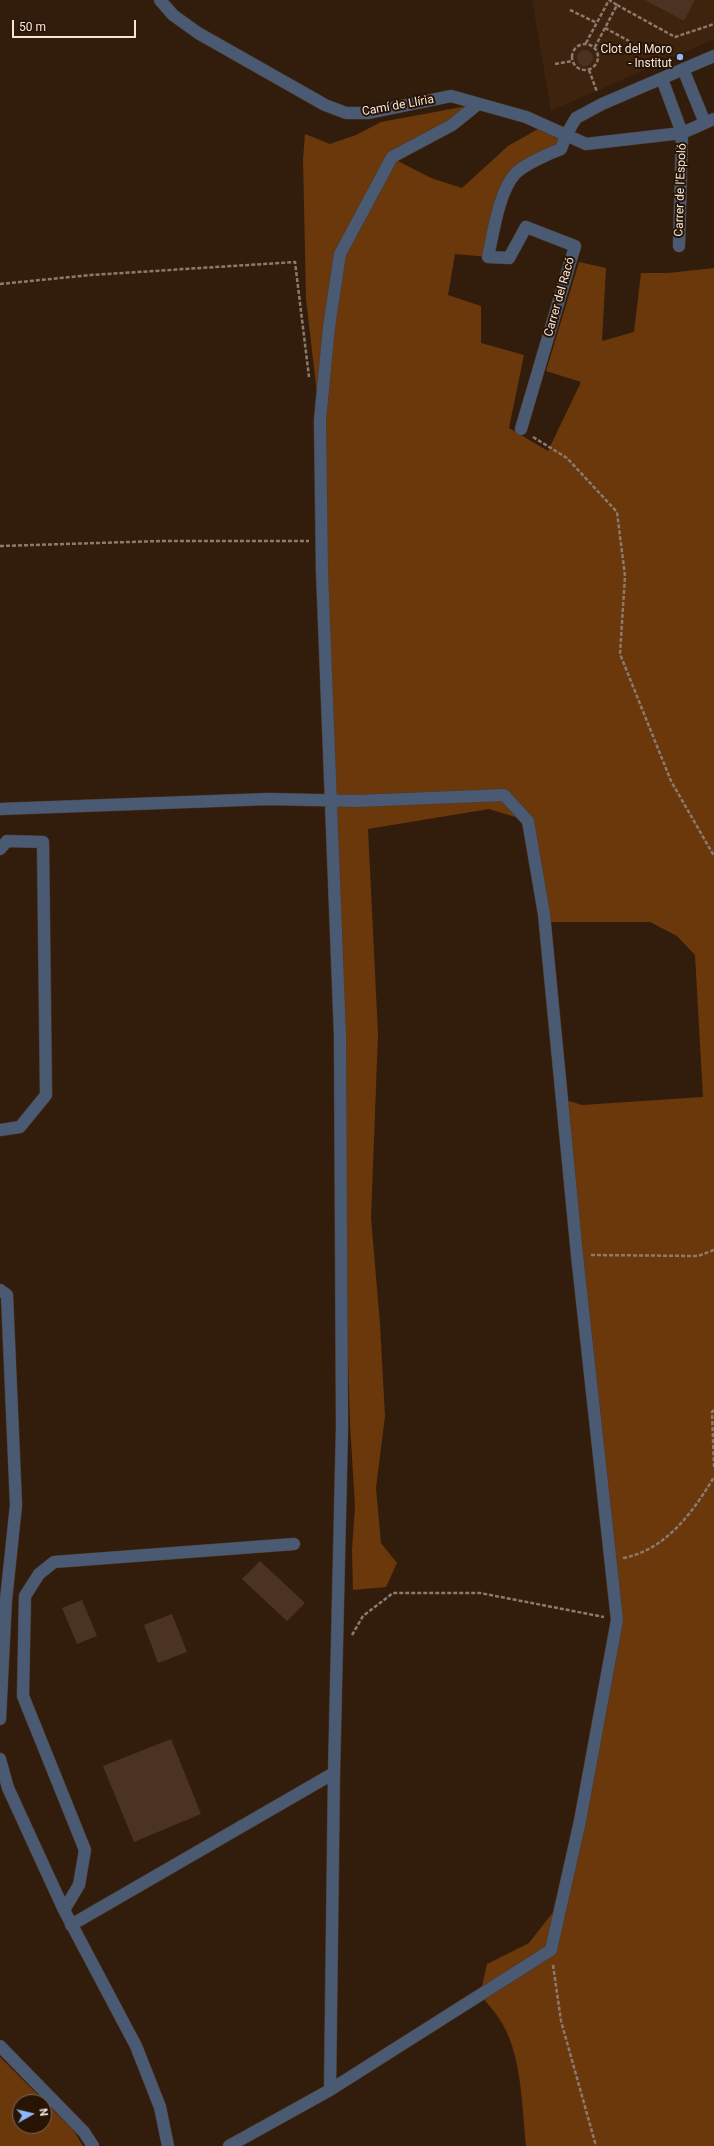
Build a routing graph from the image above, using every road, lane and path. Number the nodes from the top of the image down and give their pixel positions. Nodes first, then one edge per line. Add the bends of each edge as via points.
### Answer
1 (160, 0) edge
2 (609, 0) edge
3 (617, 5) junction
4 (570, 10) dead end
5 (597, 23) junction
6 (714, 24) edge
7 (605, 28) junction
8 (629, 41) dead end
9 (586, 43) junction
10 (595, 47) junction
11 (714, 56) edge
12 (572, 61) junction
13 (555, 64) dead end
14 (683, 69) junction
15 (589, 70) junction
16 (662, 79) junction
17 (478, 104) junction
18 (602, 104) junction
19 (710, 121) edge
20 (566, 134) junction
21 (682, 134) junction
22 (679, 246) dead end
23 (0, 284) edge
24 (309, 380) dead end
25 (521, 430) joint
26 (322, 541) junction
27 (0, 546) edge
28 (332, 800) junction
29 (0, 809) edge
30 (0, 849) edge
31 (714, 856) edge
32 (0, 1130) edge
33 (714, 1250) edge
34 (577, 1255) junction
35 (0, 1290) edge
36 (714, 1410) edge
37 (714, 1467) edge
38 (714, 1477) edge
39 (294, 1544) dead end
40 (610, 1560) junction
41 (617, 1620) junction
42 (337, 1659) junction
43 (0, 1719) edge
44 (0, 1759) edge
45 (334, 1772) junction
46 (64, 1910) junction
47 (71, 1925) junction
48 (551, 1950) junction
49 (0, 2046) edge
50 (330, 2090) junction
51 (93, 2146) edge
52 (168, 2146) edge
53 (229, 2146) edge
54 (596, 2146) edge

1 - 17 street, Camí de Llíria via 173,15 198,33 325,105 346,113 368,113 451,96
2 - 3 path
2 - 5 path
3 - 6 path via 675,37
3 - 7 path
4 - 5 path
5 - 9 path
7 - 8 path
7 - 10 path
9 - 10 path
9 - 12 path via 574,48
10 - 15 path via 598,60
11 - 14 street
12 - 13 path
12 - 15 path via 578,68
14 - 16 street
14 - 19 street
15 - 18 path
16 - 18 street
16 - 21 street
17 - 20 street, Camí de Llíria via 526,117
17 - 26 street via 452,125 392,158 340,254 329,327 320,420
18 - 20 street via 576,118
19 - 21 street, Camí de Llíria
20 - 21 street, Camí de Llíria via 586,144
20 - 25 street, Carrer del Racó via 562,149 548,154 515,174 504,193 488,257 509,258 526,228 575,246
21 - 22 street, Carrer de l'Espoló
23 - 24 path via 91,275 294,262
25 - 31 path via 567,458 617,512 625,576 620,654 671,781
26 - 27 path via 162,541
26 - 28 street
28 - 29 street via 269,799
28 - 34 street via 504,795 528,821 544,914
28 - 42 street via 340,1060 342,1427
30 - 32 street via 7,841 43,842 46,1095 20,1127
33 - 34 path via 698,1256
34 - 40 street
35 - 43 street via 7,1295 16,1505 6,1600
36 - 37 path
38 - 40 path via 698,1504 664,1540 633,1556
39 - 46 street via 54,1562 38,1574 25,1596 23,1696 85,1850 79,1885
40 - 41 street
41 - 42 path via 480,1593 393,1594 363,1616
41 - 48 street via 580,1821
42 - 45 street
44 - 46 street via 8,1788
45 - 47 street
45 - 50 street
46 - 47 street
47 - 52 street via 136,2046 160,2107
48 - 50 street
48 - 54 path via 561,2021
49 - 51 street via 84,2132
50 - 53 street

